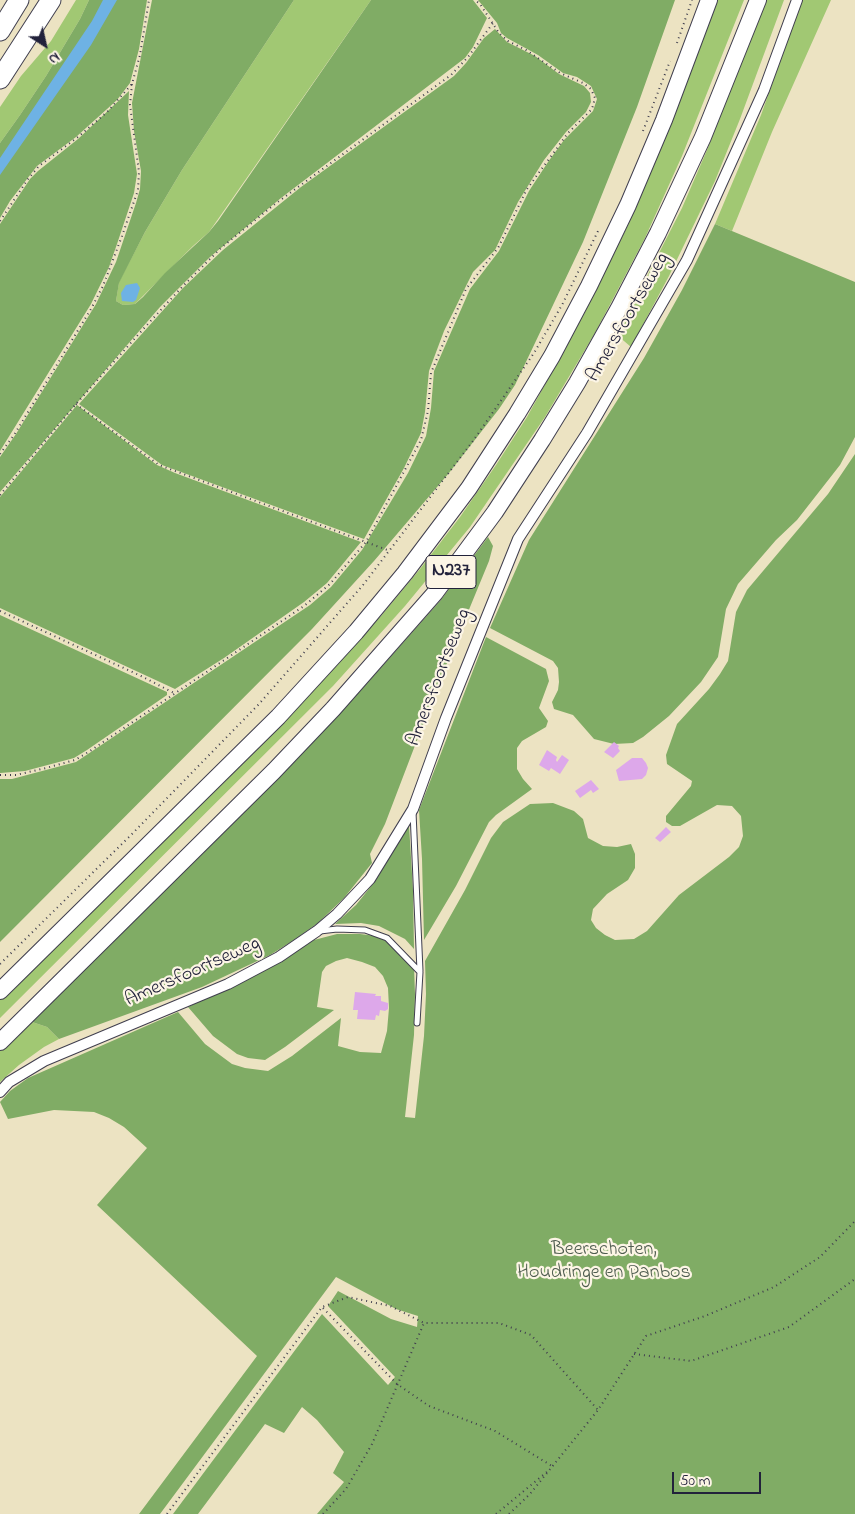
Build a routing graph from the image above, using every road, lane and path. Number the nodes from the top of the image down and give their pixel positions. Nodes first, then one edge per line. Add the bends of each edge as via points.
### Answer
1 (19, 0) edge
2 (51, 0) edge
3 (149, 0) edge
4 (475, 0) edge
5 (692, 0) edge
6 (709, 0) edge
7 (758, 0) edge
8 (797, 0) edge
9 (493, 23) junction
10 (0, 31) edge
11 (676, 46) dead end
12 (672, 54) dead end
13 (0, 79) edge
14 (132, 84) junction
15 (642, 132) dead end
16 (0, 221) edge
17 (600, 229) dead end
18 (76, 404) junction
19 (0, 454) edge
20 (0, 495) edge
21 (366, 542) junction
22 (390, 551) junction
23 (0, 611) edge
24 (174, 693) junction
25 (0, 775) edge
26 (413, 809) junction
27 (317, 931) junction
28 (0, 964) edge
29 (420, 972) junction
30 (0, 991) edge
31 (417, 1023) dead end
32 (0, 1042) edge
33 (0, 1092) edge
34 (855, 1221) edge
35 (855, 1279) edge
36 (322, 1307) junction
37 (424, 1323) junction
38 (634, 1354) junction
39 (397, 1384) junction
40 (598, 1410) junction
41 (553, 1466) junction
42 (167, 1514) edge
43 (323, 1514) edge
44 (496, 1514) edge
45 (509, 1514) edge

1 - 10 highway
2 - 13 highway
3 - 14 path
4 - 9 path
5 - 11 path
6 - 30 main road, N237 via 664,120 589,286 552,356 469,488 356,632 278,717
7 - 32 main road, Amersfoortseweg / N237 via 703,137 658,233 577,383 495,512 436,593 334,709
8 - 26 street, Amersfoortseweg via 764,90 687,260 588,433 518,539
9 - 18 path via 451,75 288,195 222,248 183,286
9 - 21 path via 508,41 560,73 583,83 595,98 592,108 568,133 527,189 498,248 466,289 431,372 428,411 421,440
12 - 15 path
14 - 16 path via 78,138 39,166
14 - 19 path via 130,105 139,172 138,190 122,236 103,286
17 - 22 path via 534,353
18 - 20 path
18 - 21 path via 159,465
21 - 22 path
21 - 24 path via 330,584 304,606
22 - 28 path via 260,704
23 - 24 path
24 - 25 path via 75,760 16,775
26 - 27 street, Amersfoortseweg via 370,879
26 - 29 lane
27 - 29 lane via 365,930 387,938
27 - 33 street, Amersfoortseweg via 279,957 228,984 44,1061 9,1082
29 - 31 lane
34 - 38 path via 820,1257 774,1286 705,1316 646,1336
35 - 38 path via 789,1328 691,1361
36 - 37 path via 348,1297 390,1306
36 - 39 path
36 - 42 path
37 - 39 path
37 - 40 path via 499,1323 531,1335
38 - 40 path
39 - 41 path via 429,1406 495,1431
39 - 43 path via 372,1444 346,1489
40 - 41 path
41 - 44 path
41 - 45 path

